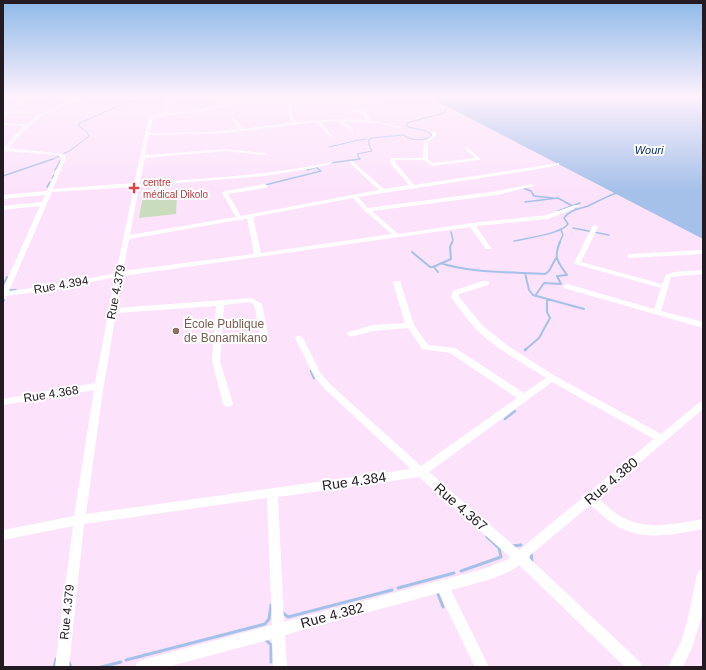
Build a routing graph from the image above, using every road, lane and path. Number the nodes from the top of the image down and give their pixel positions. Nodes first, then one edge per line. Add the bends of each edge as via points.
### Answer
1 (25, 127) edge
2 (148, 127) edge
3 (239, 127) edge
4 (278, 127) edge
5 (323, 127) edge
6 (348, 127) edge
7 (241, 130) junction
8 (352, 131) dead end
9 (434, 132) dead end
10 (147, 134) junction
11 (330, 136) dead end
12 (467, 148) dead end
13 (4, 149) edge
14 (264, 154) dead end
15 (142, 157) junction
16 (426, 159) junction
17 (352, 162) dead end
18 (331, 163) dead end
19 (556, 164) dead end
20 (137, 186) junction
21 (265, 186) dead end
22 (531, 186) dead end
23 (413, 187) junction
24 (383, 191) junction
25 (48, 192) junction
26 (354, 196) junction
27 (3, 197) edge
28 (42, 204) junction
29 (577, 206) dead end
30 (3, 208) edge
31 (367, 210) junction
32 (250, 217) junction
33 (240, 219) junction
34 (472, 225) junction
35 (595, 227) dead end
36 (396, 235) junction
37 (127, 237) junction
38 (488, 248) dead end
39 (703, 252) edge
40 (258, 255) junction
41 (630, 256) dead end
42 (703, 272) edge
43 (119, 274) junction
44 (397, 283) dead end
45 (485, 283) dead end
46 (567, 286) dead end
47 (664, 287) junction
48 (3, 295) edge
49 (220, 303) junction
50 (112, 312) junction
51 (657, 312) junction
52 (410, 324) junction
53 (703, 325) edge
54 (264, 334) dead end
55 (351, 334) dead end
56 (300, 338) dead end
57 (552, 378) junction
58 (99, 386) junction
59 (524, 398) junction
60 (3, 402) edge
61 (228, 404) dead end
62 (703, 404) edge
63 (662, 439) junction
64 (421, 472) junction
65 (272, 493) junction
66 (590, 499) junction
67 (78, 520) junction
68 (703, 524) edge
69 (3, 535) edge
70 (520, 557) junction
71 (703, 575) edge
72 (442, 586) junction
73 (700, 616) edge
74 (280, 629) junction
75 (62, 667) edge
76 (142, 667) edge
77 (280, 667) edge
78 (482, 667) edge
79 (635, 667) edge
80 (675, 667) edge

1 - 13 street
2 - 10 street, Rue 4.379
3 - 7 street
4 - 7 street
5 - 11 street
6 - 8 street
7 - 10 street
9 - 16 street via 434,136 426,142
10 - 15 street, Rue 4.379
12 - 16 street via 479,158 432,165
13 - 25 street via 60,155 64,158
14 - 15 street via 226,150
15 - 20 street, Rue 4.379
16 - 23 street via 393,159 392,162
17 - 24 street
18 - 20 street via 266,175
19 - 23 street
20 - 25 street
20 - 37 street, Rue 4.379
21 - 33 street via 226,193
22 - 31 street
23 - 24 street
24 - 26 street
25 - 27 street
25 - 28 street
26 - 31 street
26 - 32 street
28 - 30 street
28 - 48 street
29 - 34 street, Rue 4.394 via 548,217
31 - 36 street
32 - 33 street
32 - 40 street
33 - 37 street
34 - 36 street, Rue 4.394
34 - 38 street
35 - 47 street via 577,264
36 - 40 street, Rue 4.394
37 - 43 street, Rue 4.379
39 - 41 street
40 - 43 street, Rue 4.394
42 - 47 street via 670,275
43 - 48 street, Rue 4.394 via 64,286
43 - 50 street, Rue 4.379
44 - 52 street
45 - 57 street via 456,293 455,297 488,336
46 - 51 street
47 - 51 street
49 - 50 street
49 - 54 street via 256,301
49 - 61 street via 216,361
50 - 58 street, Rue 4.379
51 - 53 street
52 - 55 street via 373,328
52 - 59 street via 425,347 452,350
56 - 64 street, Rue 4.367 via 318,376
57 - 59 street, Rue 4.384
57 - 63 street
58 - 60 street, Rue 4.368
58 - 67 street, Rue 4.379
59 - 64 street, Rue 4.384
62 - 63 street, Rue 4.380
63 - 66 street, Rue 4.380
64 - 65 street, Rue 4.384
64 - 70 street, Rue 4.367
65 - 67 street, Rue 4.384
65 - 74 street
66 - 68 street via 625,524 643,530 662,531
66 - 70 street, Rue 4.380
67 - 69 street, Rue 4.384
67 - 75 street, Rue 4.379
70 - 72 street, Rue 4.382 via 510,565 497,570
70 - 79 street, Rue 4.367
71 - 73 street
72 - 74 street, Rue 4.382
72 - 78 street
73 - 80 street
74 - 76 street, Rue 4.382
74 - 77 street

